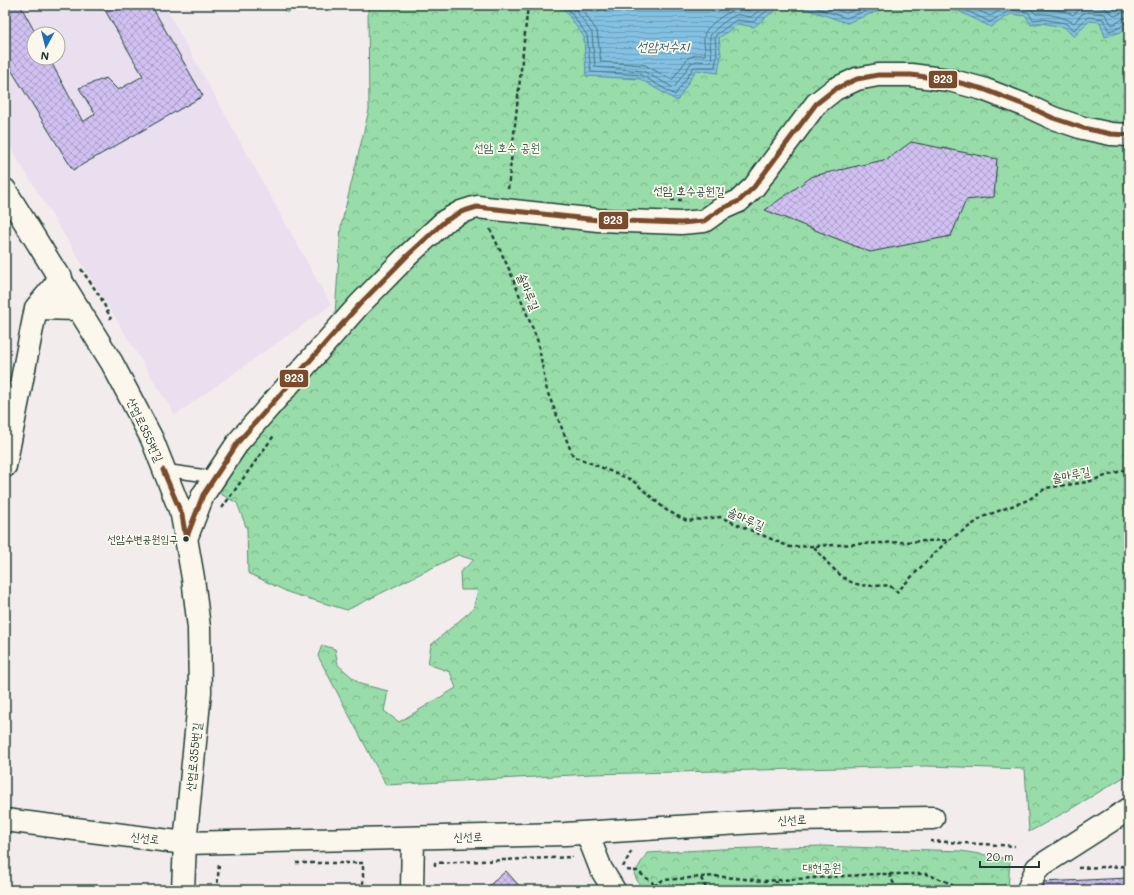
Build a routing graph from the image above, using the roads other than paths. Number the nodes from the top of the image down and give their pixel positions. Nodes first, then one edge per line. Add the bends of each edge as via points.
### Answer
1 (1129, 135) edge
2 (5, 190) edge
3 (60, 278) junction
4 (36, 308) junction
5 (79, 309) junction
6 (5, 466) edge
7 (163, 470) junction
8 (214, 478) junction
9 (186, 539) junction
10 (1129, 809) edge
11 (933, 818) dead end
12 (5, 820) edge
13 (586, 833) junction
14 (407, 838) junction
15 (185, 843) junction
16 (183, 890) edge
17 (401, 890) edge
18 (412, 890) edge
19 (614, 890) edge
20 (1028, 890) edge

1 - 8 street via 1083,128 983,89 949,80 911,75 878,75 857,79 835,89 816,104 754,187 739,200 704,221 681,223 598,220 477,207 461,212 445,221 359,305 239,441
2 - 3 street, 산업로355번길
3 - 4 street
3 - 5 street, 산업로355번길
4 - 5 street
4 - 6 street
5 - 7 street, 산업로355번길 via 116,370 152,440
7 - 8 lane
7 - 9 street, 산업로355번길 via 182,515
8 - 9 street via 203,495
9 - 15 street, 산업로355번길 via 200,628 200,692
10 - 20 street via 1037,868
11 - 13 street, 신선로 via 790,820
12 - 15 street, 신선로
13 - 14 street, 신선로
13 - 19 street
14 - 15 street, 신선로
14 - 17 street
14 - 18 street
15 - 16 street, 산업로355번길

